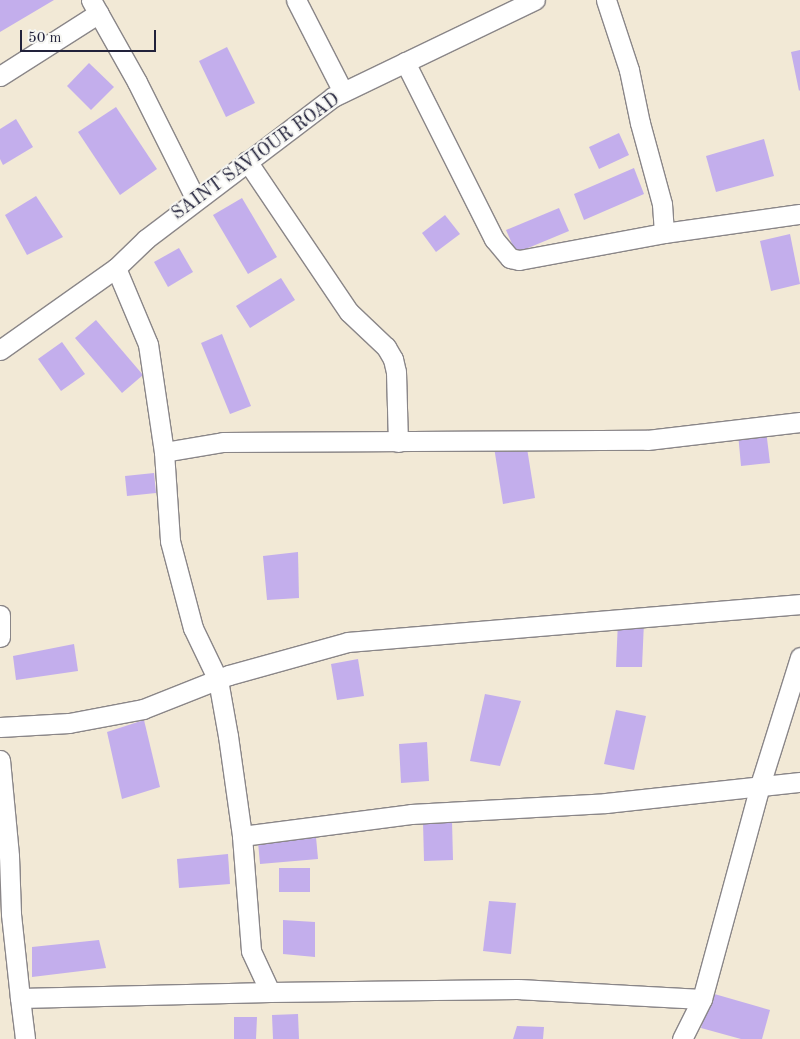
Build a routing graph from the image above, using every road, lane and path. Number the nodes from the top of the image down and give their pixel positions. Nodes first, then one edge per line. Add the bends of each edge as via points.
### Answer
1 (296, 0) edge
2 (535, 0) edge
3 (606, 0) edge
4 (95, 7) edge
5 (405, 62) junction
6 (0, 76) edge
7 (343, 92) junction
8 (247, 161) junction
9 (196, 200) junction
10 (800, 214) edge
11 (664, 233) junction
12 (116, 268) junction
13 (0, 350) edge
14 (800, 422) edge
15 (398, 442) junction
16 (164, 452) junction
17 (800, 604) edge
18 (0, 615) edge
19 (0, 637) edge
20 (800, 657) edge
21 (218, 680) junction
22 (0, 727) edge
23 (0, 760) edge
24 (800, 782) edge
25 (760, 785) junction
26 (242, 836) junction
27 (6, 918) edge
28 (270, 992) junction
29 (20, 998) junction
30 (702, 999) junction
31 (25, 1039) edge
32 (682, 1039) edge

1 - 7 street
2 - 5 street, SAINT SAVIOUR ROAD
3 - 11 street via 629,70 662,204
4 - 6 street
4 - 9 street
5 - 7 street, SAINT SAVIOUR ROAD
5 - 11 street via 494,239 510,258 519,260
7 - 8 street, SAINT SAVIOUR ROAD via 333,96
8 - 9 street, SAINT SAVIOUR ROAD
8 - 15 street via 350,312 393,358
9 - 12 street, SAINT SAVIOUR ROAD via 146,239
10 - 11 street
12 - 13 street, SAINT SAVIOUR ROAD
12 - 16 street via 148,344
14 - 15 street via 648,440
15 - 16 street via 223,442
16 - 21 street via 170,541 193,628
17 - 21 street via 348,642
18 - 19 street
20 - 25 street
21 - 22 street via 143,709 69,723
21 - 26 street
23 - 27 street via 9,856
24 - 25 street
25 - 26 street via 606,803 411,814
25 - 30 street
26 - 28 street via 251,952
27 - 29 street
28 - 29 street
28 - 30 street via 518,989
29 - 31 street
30 - 32 street

